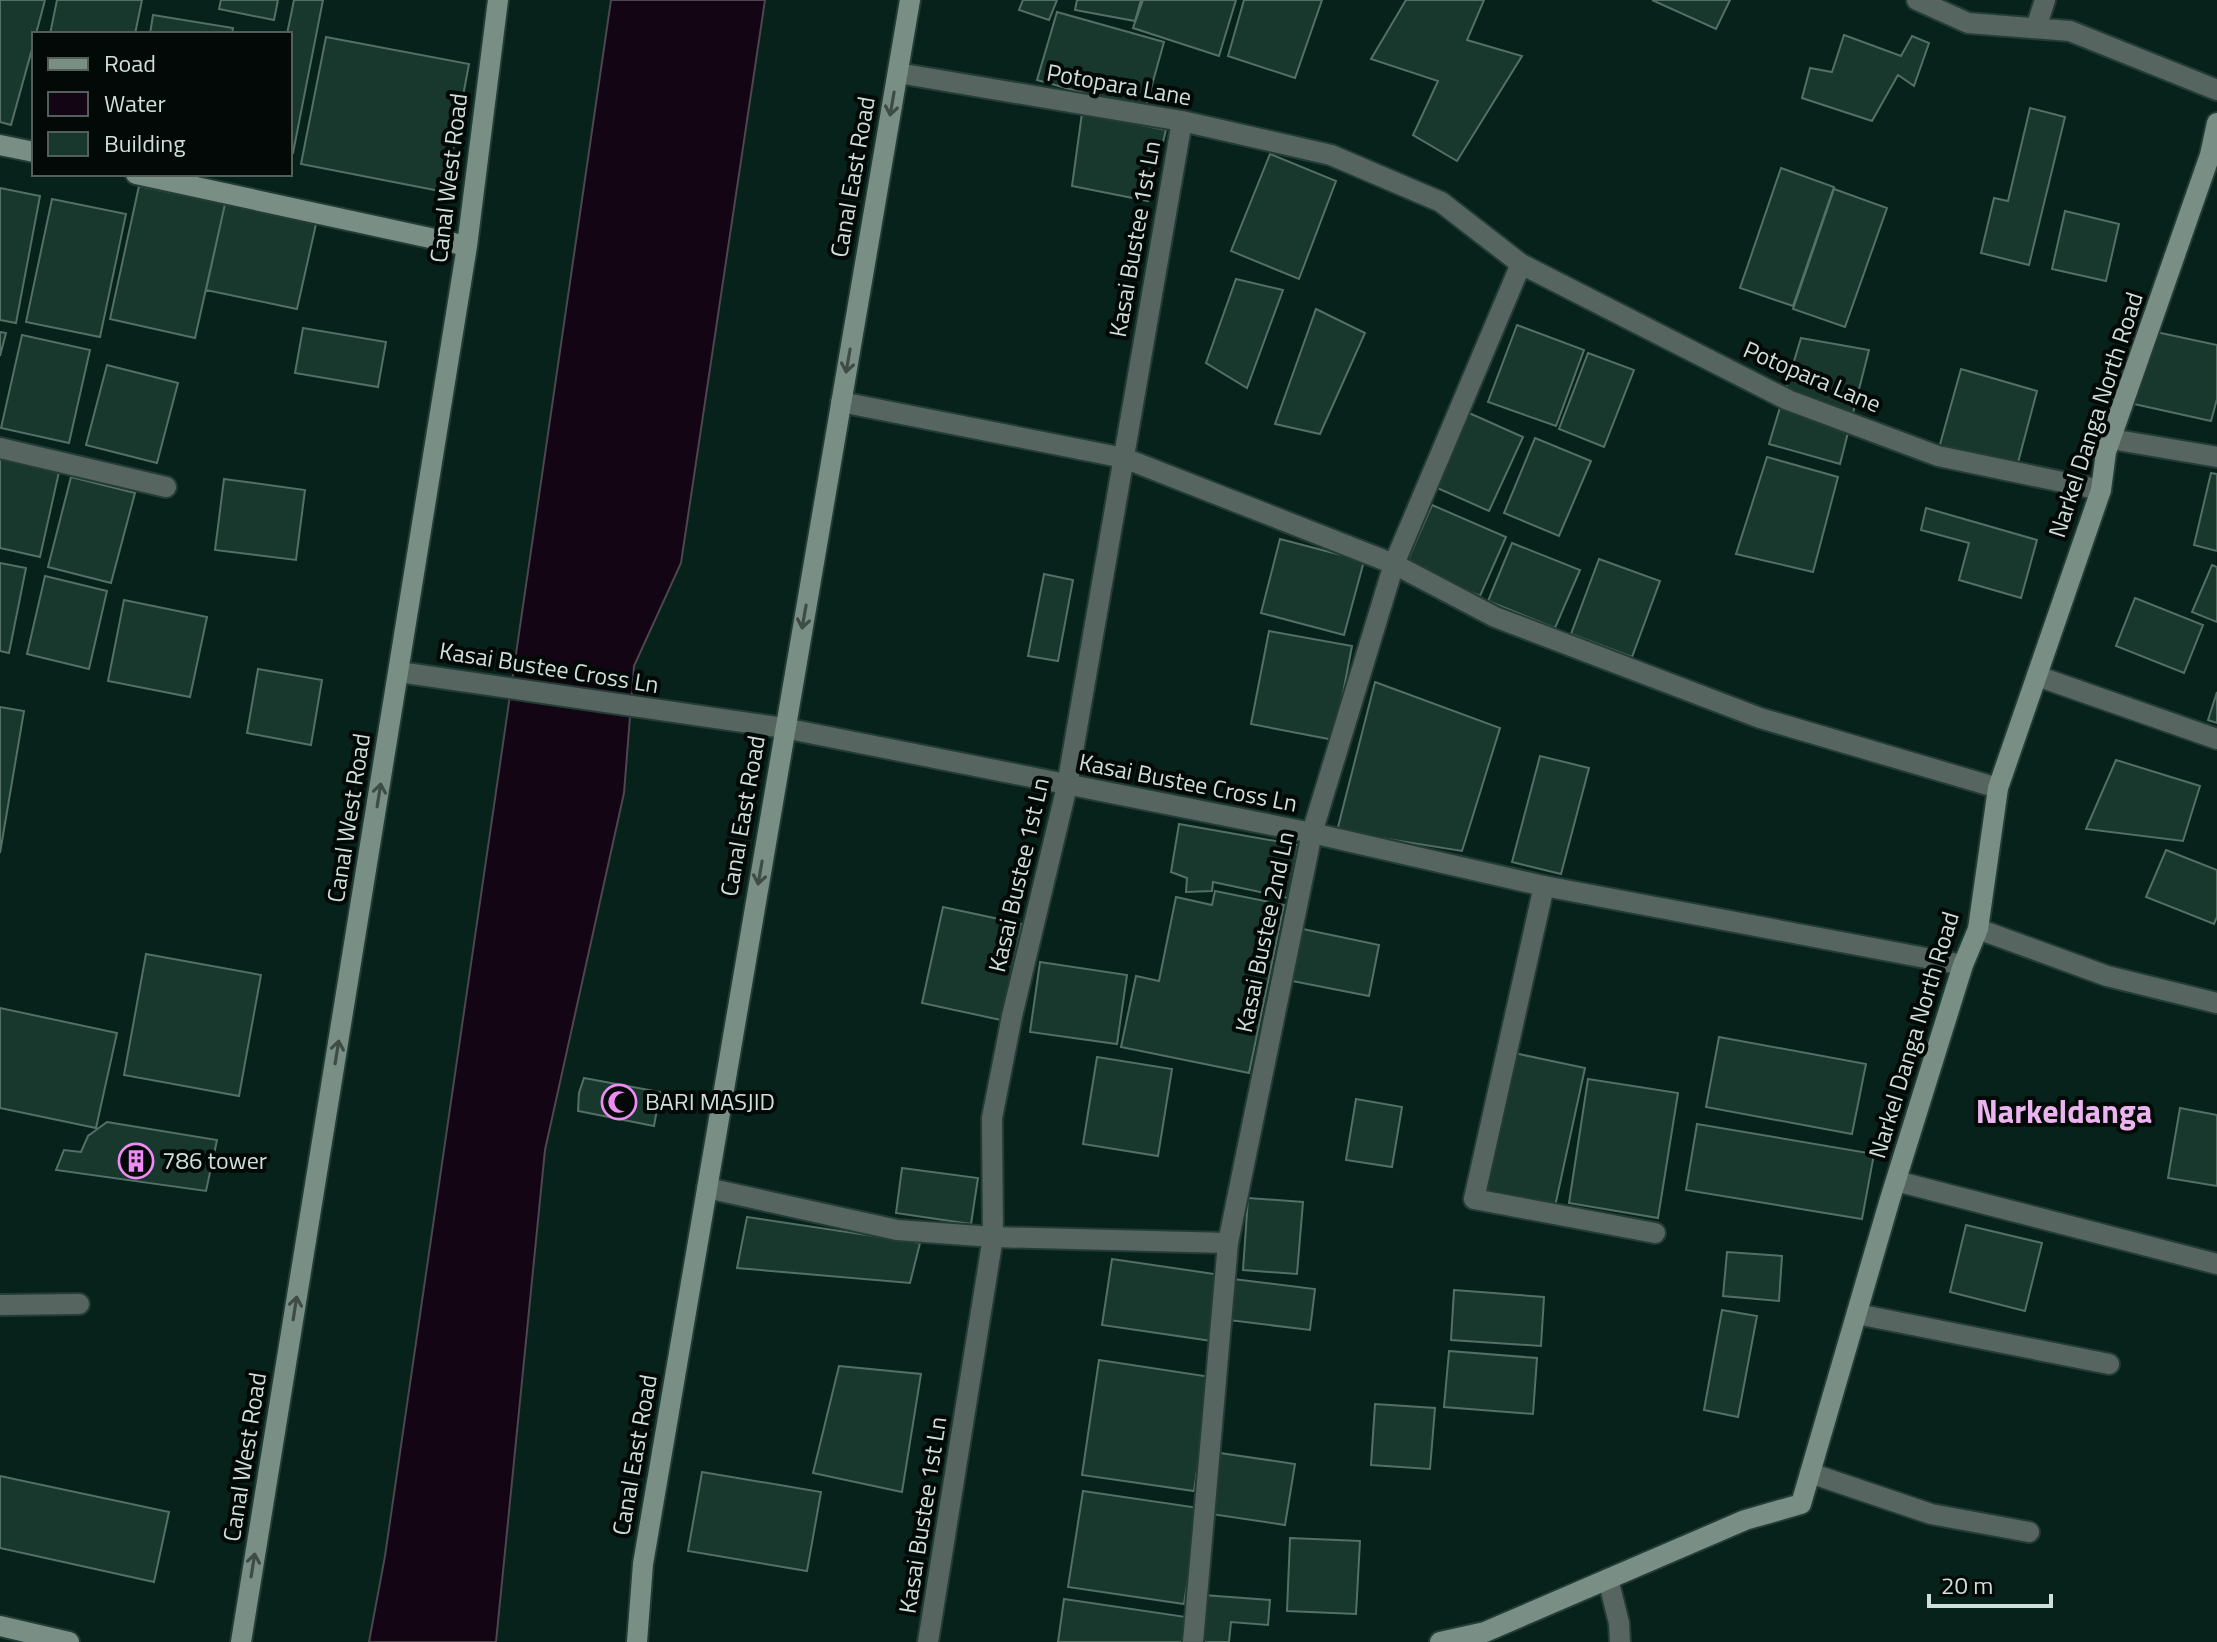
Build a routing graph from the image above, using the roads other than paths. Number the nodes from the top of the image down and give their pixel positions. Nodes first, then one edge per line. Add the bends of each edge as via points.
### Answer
1 (498, 0) edge
2 (910, 0) edge
3 (1917, 0) edge
4 (2045, 0) edge
5 (2036, 28) junction
6 (898, 73) junction
7 (2217, 90) edge
8 (1182, 121) junction
9 (2217, 123) edge
10 (0, 145) edge
11 (32, 152) edge
12 (2214, 156) edge
13 (145, 176) edge
14 (467, 246) junction
15 (1521, 264) junction
16 (841, 402) junction
17 (2111, 439) junction
18 (0, 448) edge
19 (2217, 457) edge
20 (1124, 458) junction
21 (166, 487) dead end
22 (2101, 490) junction
23 (1394, 564) junction
24 (399, 672) junction
25 (2037, 676) junction
26 (784, 728) junction
27 (2217, 739) edge
28 (1067, 786) junction
29 (1998, 788) junction
30 (1312, 833) junction
31 (1544, 886) junction
32 (1978, 929) junction
33 (1963, 965) junction
34 (2217, 1003) edge
35 (1896, 1181) junction
36 (707, 1188) junction
37 (1655, 1233) dead end
38 (993, 1237) junction
39 (1228, 1243) junction
40 (2217, 1264) edge
41 (79, 1304) dead end
42 (0, 1305) edge
43 (1857, 1314) junction
44 (2109, 1364) dead end
45 (1810, 1473) junction
46 (2029, 1532) dead end
47 (1608, 1579) junction
48 (0, 1626) edge
49 (69, 1642) edge
50 (241, 1642) edge
51 (637, 1642) edge
52 (928, 1642) edge
53 (1193, 1642) edge
54 (1440, 1642) edge
55 (1620, 1642) edge

1 - 14 main road, Canal West Road
2 - 6 main road, Canal East Road
3 - 5 street via 1968,23
4 - 5 street
5 - 7 street via 2070,31
6 - 8 street, Potopara Lane
6 -> 16 main road, Canal East Road
8 - 15 street, Potopara Lane via 1331,155 1441,202
8 - 20 street, Kasai Bustee 1st Ln
9 - 12 main road, Narkel Danga North Road
10 - 11 main road
12 - 17 main road, Narkel Danga North Road
13 - 14 main road
14 - 24 main road, Canal West Road
15 - 22 street, Potopara Lane via 1788,400 1938,456
15 - 23 street, Kasai Bustee 2nd Ln
16 - 20 street
16 -> 26 main road, Canal East Road
17 - 19 street
17 - 22 main road, Narkel Danga North Road
18 - 21 street
20 - 23 street
20 - 28 street, Kasai Bustee 1st Ln
22 - 25 main road, Narkel Danga North Road
23 - 29 street via 1495,617 1760,718
23 - 30 street, Kasai Bustee 2nd Ln
24 - 26 street, Kasai Bustee Cross Ln
50 -> 24 main road, Canal West Road
25 - 27 street
25 - 29 main road, Narkel Danga North Road
26 - 28 street, Kasai Bustee Cross Ln
26 -> 36 main road, Canal East Road
28 - 30 street, Kasai Bustee Cross Ln
28 - 38 street, Kasai Bustee 1st Ln via 992,1118
29 - 32 main road, Narkel Danga North Road
30 - 31 street, Kasai Bustee Cross Ln
30 - 39 street, Kasai Bustee 2nd Ln
31 - 33 street, Kasai Bustee Cross Ln
31 - 37 street via 1474,1199
32 - 33 main road, Narkel Danga North Road
32 - 34 street via 2107,976
33 - 35 main road, Narkel Danga North Road
35 - 40 street
35 - 43 main road, Narkel Danga North Road
36 - 38 street via 897,1230
36 - 51 main road, Canal East Road via 643,1564
38 - 39 street
38 - 52 street, Kasai Bustee 1st Ln
39 - 53 street, Kasai Bustee 2nd Ln
41 - 42 street
43 - 44 street
43 - 45 main road, Narkel Danga North Road
45 - 46 street via 1931,1514
45 - 47 main road, Narkel Danga North Road via 1801,1504 1745,1520
47 - 54 main road, Narkel Danga North Road via 1485,1632
47 - 55 street
48 - 49 main road

